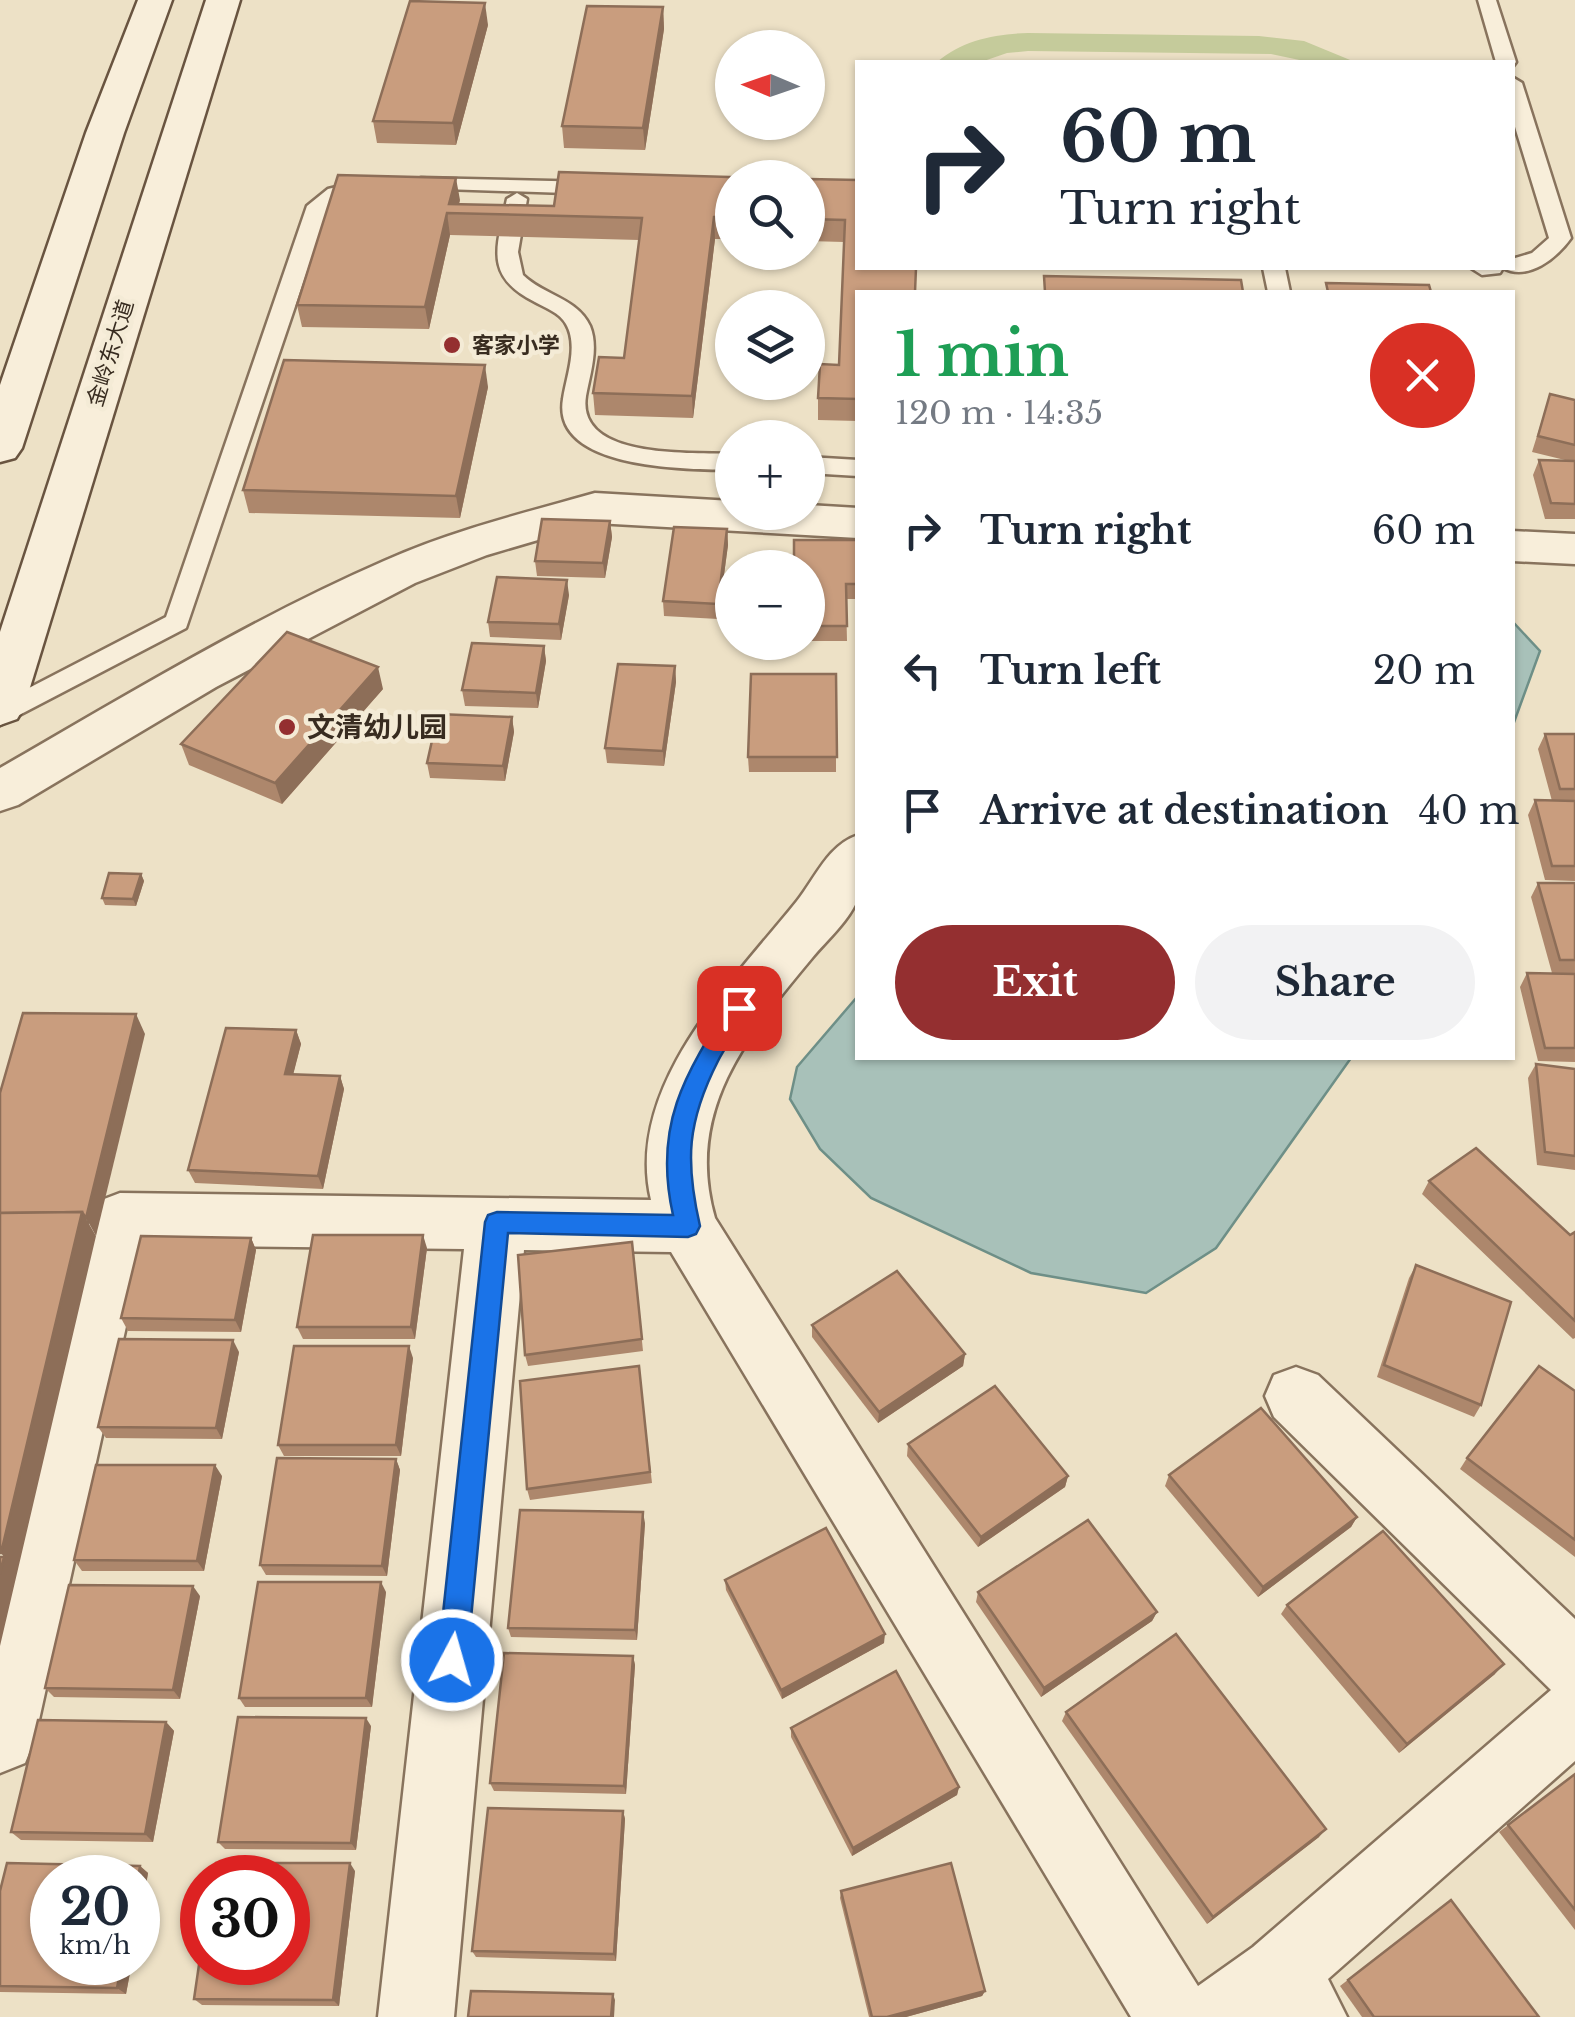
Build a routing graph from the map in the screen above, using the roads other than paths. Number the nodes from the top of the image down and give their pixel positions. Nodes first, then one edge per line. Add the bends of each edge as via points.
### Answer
1 (155, 0) edge
2 (223, 0) edge
3 (1488, 0) edge
4 (1505, 60) edge
5 (1515, 93) edge
6 (518, 186) junction
7 (616, 188) edge
8 (1515, 266) edge
9 (0, 448) edge
10 (715, 461) edge
11 (825, 466) edge
12 (855, 468) edge
13 (855, 523) edge
14 (1515, 546) edge
15 (1574, 551) edge
16 (0, 711) edge
17 (0, 792) edge
18 (855, 859) edge
19 (497, 1222) junction
20 (688, 1226) junction
21 (1296, 1396) dead end
22 (1575, 1666) edge
23 (1575, 1715) edge
24 (0, 1738) edge
25 (1294, 1995) edge
26 (416, 2017) edge
27 (1174, 2017) edge
28 (1219, 2017) edge

1 - 9 street
2 - 16 street, 金岭东大道
3 - 4 lane
5 - 8 lane via 1560,238 1530,264
6 - 7 lane
6 - 10 lane via 508,267 579,327 582,356 572,410 583,436 632,454
6 - 16 lane via 358,186 318,206 178,622
11 - 12 lane
13 - 17 street via 594,508 471,544 399,572 216,666
14 - 15 street
18 - 20 street via 753,985 710,1054 684,1112 676,1176
19 - 20 street
19 - 24 street via 120,1219
19 - 26 street
20 - 27 street
21 - 22 street
23 - 25 street
25 - 28 street

